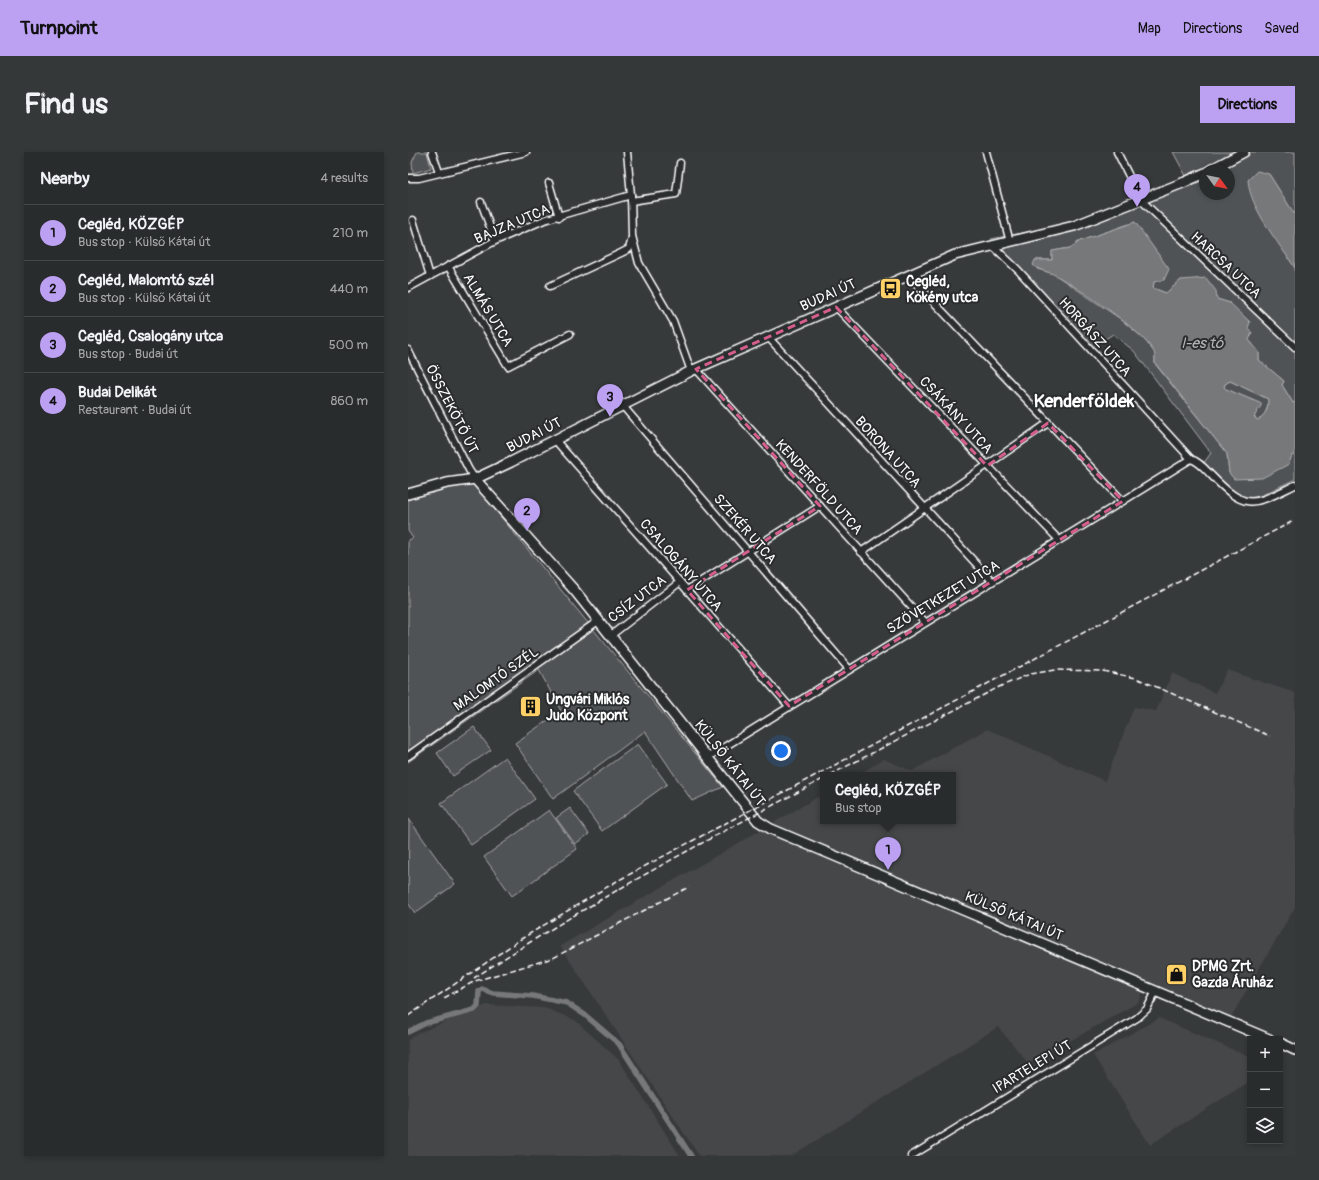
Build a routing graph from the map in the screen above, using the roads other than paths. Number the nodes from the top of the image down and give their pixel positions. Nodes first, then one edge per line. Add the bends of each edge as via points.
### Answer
1 (432, 152) edge
2 (526, 152) edge
3 (627, 152) edge
4 (986, 152) edge
5 (1117, 152) edge
6 (1244, 152) edge
7 (500, 155) edge
8 (680, 163) dead end
9 (1221, 164) edge
10 (439, 172) junction
11 (1199, 176) edge
12 (408, 178) edge
13 (549, 183) dead end
14 (631, 198) junction
15 (1141, 200) junction
16 (481, 202) dead end
17 (559, 217) junction
18 (413, 220) dead end
19 (632, 236) junction
20 (495, 241) junction
21 (1010, 242) junction
22 (992, 245) junction
23 (448, 266) junction
24 (908, 275) junction
25 (430, 276) junction
26 (550, 286) dead end
27 (408, 288) edge
28 (836, 307) junction
29 (570, 334) dead end
30 (768, 337) junction
31 (1295, 347) edge
32 (408, 350) edge
33 (693, 370) junction
34 (622, 406) junction
35 (1048, 423) junction
36 (555, 440) junction
37 (1190, 459) junction
38 (987, 466) junction
39 (475, 479) junction
40 (1295, 485) edge
41 (408, 494) edge
42 (1123, 501) junction
43 (820, 506) junction
44 (924, 509) junction
45 (1059, 540) junction
46 (861, 552) junction
47 (749, 553) junction
48 (992, 581) junction
49 (680, 582) junction
50 (687, 590) junction
51 (598, 621) junction
52 (925, 622) junction
53 (610, 636) junction
54 (849, 669) junction
55 (789, 706) junction
56 (408, 756) edge
57 (708, 757) junction
58 (1156, 991) junction
59 (1262, 1036) edge
60 (1283, 1044) edge
61 (1295, 1050) edge
62 (911, 1156) edge

1 - 10 street
2 - 7 street
3 - 14 street
4 - 21 street
5 - 15 street, HARCSA UTCA
6 - 9 main road
7 - 10 street
8 - 14 street, BAJZA UTCA via 676,194
10 - 12 street via 419,178
11 - 15 main road, BUDAI ÚT
13 - 17 street
14 - 17 street, BAJZA UTCA
14 - 19 street
15 - 21 main road, BUDAI ÚT via 1074,226
15 - 31 street, HARCSA UTCA
16 - 20 street
17 - 20 street, BAJZA UTCA via 544,220
18 - 25 street
19 - 26 street via 629,249
19 - 33 street via 639,263 673,321
20 - 23 street, BAJZA UTCA
21 - 22 main road, BUDAI ÚT
22 - 24 main road, BUDAI ÚT via 955,255
22 - 37 street, HORGÁSZ UTCA via 1018,270
23 - 25 street, BAJZA UTCA
23 - 29 street, ALMÁS UTCA via 508,366
24 - 28 main road, BUDAI ÚT
24 - 35 street
25 - 27 street, BAJZA UTCA
28 - 30 main road, BUDAI ÚT
28 - 38 street, CSÁKÁNY UTCA
30 - 33 main road, BUDAI ÚT
30 - 44 street, BORONA UTCA
32 - 39 street, ÖSSZEKÖTŐ ÚT
33 - 34 main road, BUDAI ÚT
33 - 43 street, KENDERFÖLD UTCA
34 - 36 main road, BUDAI ÚT
34 - 47 street, SZEKÉR UTCA
35 - 38 street
35 - 42 street
36 - 39 main road, BUDAI ÚT
36 - 49 street, CSALOGÁNY UTCA
37 - 40 street, HORGÁSZ UTCA via 1198,462 1230,495 1247,502 1262,501
37 - 42 street, SZÖVETKEZET UTCA
38 - 44 street
38 - 45 street, CSÁKÁNY UTCA
39 - 41 main road
39 - 51 main road, KÜLSŐ KÁTAI ÚT via 551,563
42 - 45 street, SZÖVETKEZET UTCA
43 - 46 street, KENDERFÖLD UTCA
43 - 47 street
44 - 46 street
44 - 48 street, BORONA UTCA
45 - 48 street, SZÖVETKEZET UTCA
46 - 52 street, KENDERFÖLD UTCA
47 - 50 street
47 - 54 street, SZEKÉR UTCA
48 - 52 street, SZÖVETKEZET UTCA
49 - 50 street, CSALOGÁNY UTCA
49 - 53 street, CSÍZ UTCA
50 - 55 street, CSALOGÁNY UTCA
51 - 53 main road, KÜLSŐ KÁTAI ÚT
51 - 56 street, MALOMTÓ SZÉL
52 - 54 street, SZÖVETKEZET UTCA
53 - 57 main road, KÜLSŐ KÁTAI ÚT
54 - 55 street, SZÖVETKEZET UTCA
55 - 57 street, SZÖVETKEZET UTCA
57 - 58 main road, KÜLSŐ KÁTAI ÚT via 755,818 771,828
58 - 59 main road, KÜLSŐ KÁTAI ÚT
58 - 62 street, IPARTELEPI ÚT via 1147,1009 1137,1018
60 - 61 main road

